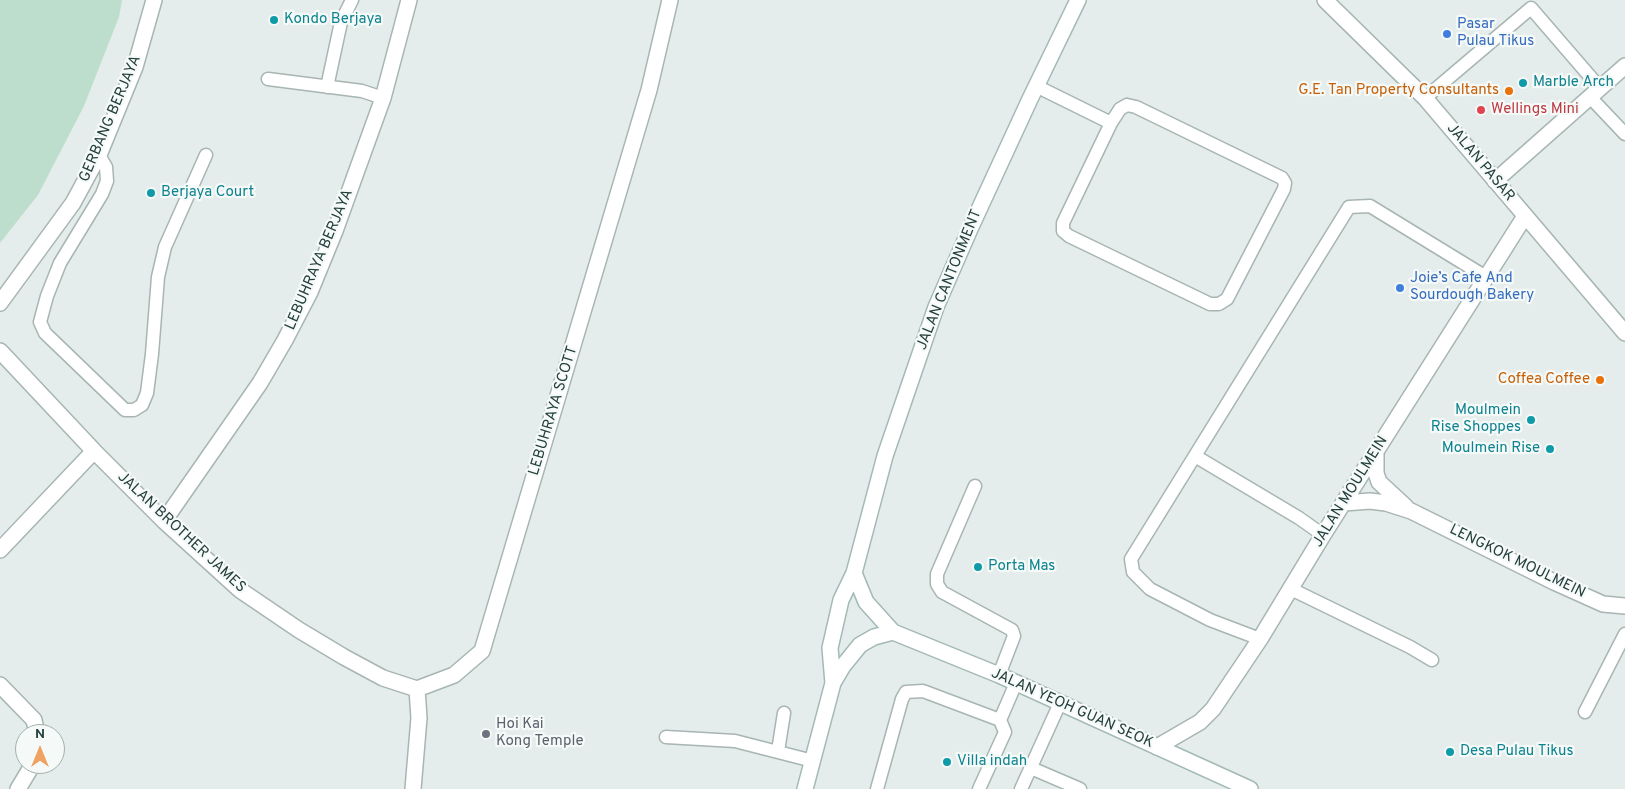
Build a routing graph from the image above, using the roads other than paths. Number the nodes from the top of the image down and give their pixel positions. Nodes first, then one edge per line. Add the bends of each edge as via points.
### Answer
1 (154, 0) edge
2 (352, 0) edge
3 (409, 0) edge
4 (670, 0) edge
5 (1078, 0) edge
6 (1325, 0) edge
7 (1625, 66) edge
8 (268, 79) dead end
9 (1036, 86) junction
10 (327, 87) junction
11 (1595, 92) junction
12 (383, 98) junction
13 (1425, 98) junction
14 (1111, 123) junction
15 (1625, 134) edge
16 (99, 155) junction
17 (206, 155) dead end
18 (1495, 180) junction
19 (1525, 216) junction
20 (1486, 276) junction
21 (0, 303) edge
22 (1625, 333) edge
23 (0, 351) edge
24 (94, 451) junction
25 (1376, 452) junction
26 (1195, 456) junction
27 (975, 486) dead end
28 (1344, 503) junction
29 (1411, 511) junction
30 (164, 521) junction
31 (1323, 535) junction
32 (0, 550) edge
33 (854, 573) junction
34 (1291, 589) junction
35 (1625, 606) edge
36 (893, 632) junction
37 (1625, 634) edge
38 (1260, 639) junction
39 (1432, 660) dead end
40 (999, 675) junction
41 (833, 683) junction
42 (1016, 683) junction
43 (0, 684) edge
44 (417, 689) junction
45 (1060, 703) junction
46 (1585, 712) dead end
47 (784, 713) dead end
48 (1000, 720) junction
49 (35, 724) edge
50 (666, 737) dead end
51 (1156, 747) junction
52 (778, 751) junction
53 (813, 761) junction
54 (1031, 768) junction
55 (27, 774) edge
56 (18, 789) edge
57 (413, 789) edge
58 (806, 789) edge
59 (877, 789) edge
60 (979, 789) edge
61 (1021, 789) edge
62 (1080, 789) edge
63 (1250, 789) edge

1 - 16 street, GERBANG BERJAYA via 135,67
2 - 10 lane via 341,22
3 - 12 street, LEBUHRAYA BERJAYA
4 - 44 street, LEBUHRAYA SCOTT via 649,90 482,651 454,675
5 - 9 street, JALAN CANTONMENT
6 - 13 street, JALAN PASAR
7 - 11 street
8 - 10 lane
9 - 14 lane
9 - 33 street, JALAN CANTONMENT via 936,307 885,456
10 - 12 lane via 362,91
11 - 13 lane via 1531,8
11 - 15 lane
11 - 18 street
12 - 30 street, LEBUHRAYA BERJAYA via 335,231 286,340
13 - 18 street, JALAN PASAR
14 - 14 lane via 1120,109 1127,105 1136,107 1282,178 1284,189 1227,299 1219,304 1210,304 1063,231 1063,223
16 - 17 lane via 106,167 107,180 102,194 60,263 40,322 46,333 125,410 134,410 142,405 147,393 158,277 166,247
16 - 21 street, GERBANG BERJAYA via 73,204
18 - 19 street, JALAN PASAR
19 - 20 street, JALAN MOULMEIN
19 - 22 street, JALAN PASAR
20 - 25 street, JALAN MOULMEIN
20 - 26 lane via 1370,206 1349,207
23 - 24 street, JALAN BROTHER JAMES
24 - 30 street, JALAN BROTHER JAMES
24 - 32 street
25 - 28 street, JALAN MOULMEIN
25 - 29 street, LENGKOK MOULMEIN via 1379,482
26 - 31 lane
26 - 38 lane via 1132,559 1133,572 1159,594 1210,620
27 - 40 lane via 937,574 937,584 942,592 1012,630 1014,636
28 - 29 street, LENGKOK MOULMEIN via 1370,501
28 - 31 street, JALAN MOULMEIN
29 - 35 street, LENGKOK MOULMEIN via 1603,604
30 - 44 street, JALAN BROTHER JAMES via 240,590 299,630 382,678
31 - 34 street, JALAN MOULMEIN
33 - 36 street via 866,602
33 - 41 street, JALAN CANTONMENT via 841,600 830,648
34 - 38 street, JALAN MOULMEIN
34 - 39 lane
36 - 40 street, JALAN YEOH GUAN SEOK
36 - 41 street, JALAN CANTONMENT via 860,645
37 - 46 lane
38 - 51 street, JALAN MOULMEIN via 1213,709 1200,722
40 - 42 street, JALAN YEOH GUAN SEOK
41 - 53 street, JALAN CANTONMENT
42 - 45 street, JALAN YEOH GUAN SEOK
42 - 48 lane
43 - 49 street
44 - 57 street via 419,718
45 - 51 street, JALAN YEOH GUAN SEOK
45 - 54 lane
47 - 52 lane
48 - 59 lane via 923,691 906,692
48 - 60 lane via 1005,732
50 - 52 lane via 735,740
51 - 63 street, JALAN YEOH GUAN SEOK
52 - 53 lane
53 - 58 street, JALAN CANTONMENT
54 - 61 lane
54 - 62 lane
55 - 56 street

